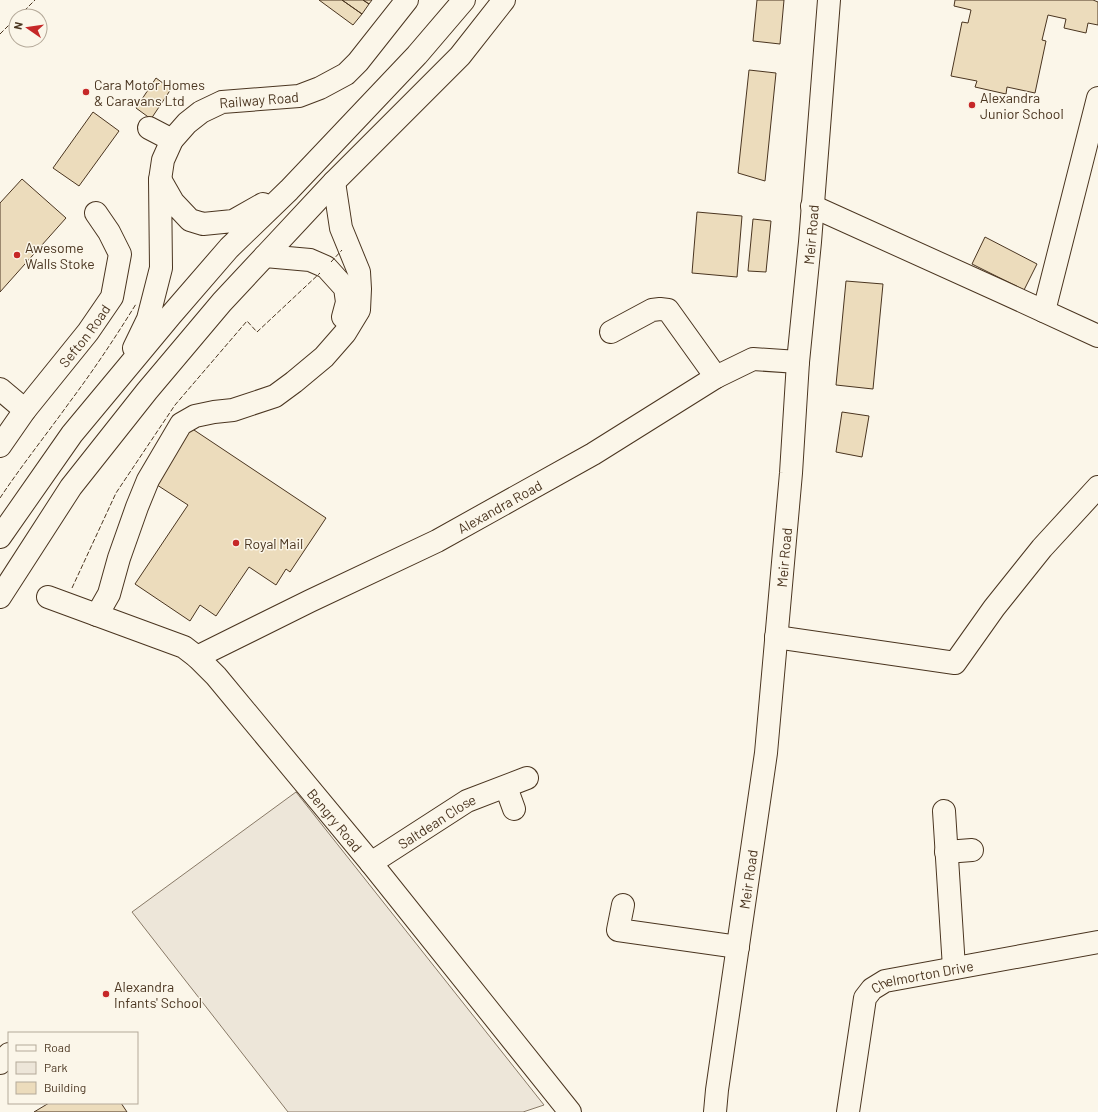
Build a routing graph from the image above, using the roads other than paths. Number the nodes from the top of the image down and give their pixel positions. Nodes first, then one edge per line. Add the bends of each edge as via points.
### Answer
1 (407, 0) edge
2 (464, 0) edge
3 (504, 0) edge
4 (829, 0) edge
5 (1098, 98) edge
6 (149, 128) dead end
7 (172, 140) junction
8 (160, 180) junction
9 (334, 182) junction
10 (290, 190) junction
11 (812, 206) junction
12 (96, 213) dead end
13 (264, 256) junction
14 (1044, 311) junction
15 (611, 332) dead end
16 (1098, 336) edge
17 (798, 362) junction
18 (121, 376) junction
19 (716, 378) junction
20 (0, 389) edge
21 (25, 410) junction
22 (214, 412) junction
23 (0, 446) edge
24 (1098, 487) edge
25 (0, 537) edge
26 (0, 597) edge
27 (48, 597) dead end
28 (97, 615) junction
29 (776, 637) junction
30 (197, 657) junction
31 (528, 778) dead end
32 (506, 787) junction
33 (514, 809) dead end
34 (944, 811) dead end
35 (972, 850) dead end
36 (946, 852) junction
37 (371, 863) junction
38 (623, 904) dead end
39 (1098, 942) edge
40 (738, 946) junction
41 (954, 968) junction
42 (8, 1055) edge
43 (0, 1063) edge
44 (570, 1112) edge
45 (715, 1112) edge
46 (848, 1112) edge

1 - 7 main road, Railway Road via 346,74 299,96 222,102 201,112
2 - 10 main road via 417,55
3 - 9 main road via 460,56
4 - 11 main road, Meir Road
5 - 14 main road
6 - 7 main road
7 - 8 main road, Railway Road via 163,160
8 - 10 main road via 173,202 190,220 203,224 233,221
8 - 18 main road, Railway Road via 161,268 148,318
9 - 13 main road
9 - 22 main road via 341,228 358,272 359,310 345,333 324,356 275,396 232,410
10 - 18 main road via 229,248
11 - 14 main road
11 - 17 main road, Meir Road
12 - 21 main road, Sefton Road via 120,254 112,296 88,332
13 - 22 main road via 310,260 326,267 345,288 347,302 344,316 323,342 272,385 222,406
13 - 26 main road via 217,308 71,487
14 - 16 main road
15 - 19 main road via 652,310 668,310
17 - 19 main road, Alexandra Road via 754,359
17 - 29 main road, Meir Road
18 - 25 main road via 72,434
19 - 30 main road, Alexandra Road via 593,454 437,541
20 - 21 main road
21 - 23 main road, Sefton Road
22 - 28 main road via 195,416 181,424 148,480 119,558 109,594
24 - 29 main road via 994,608 955,663
27 - 28 main road, Bengry Road
28 - 30 main road, Bengry Road via 184,647
29 - 40 main road, Meir Road via 766,753
30 - 37 main road, Bengry Road via 216,676
31 - 32 main road, Saltdean Close
32 - 33 main road
32 - 37 main road, Saltdean Close via 467,800
34 - 36 main road
35 - 36 main road
36 - 41 main road
37 - 44 main road, Bengry Road
38 - 40 main road via 618,930
39 - 41 main road, Chelmorton Drive
40 - 45 main road, Meir Road
41 - 46 main road, Chelmorton Drive via 885,981 872,989 865,998
42 - 43 main road

